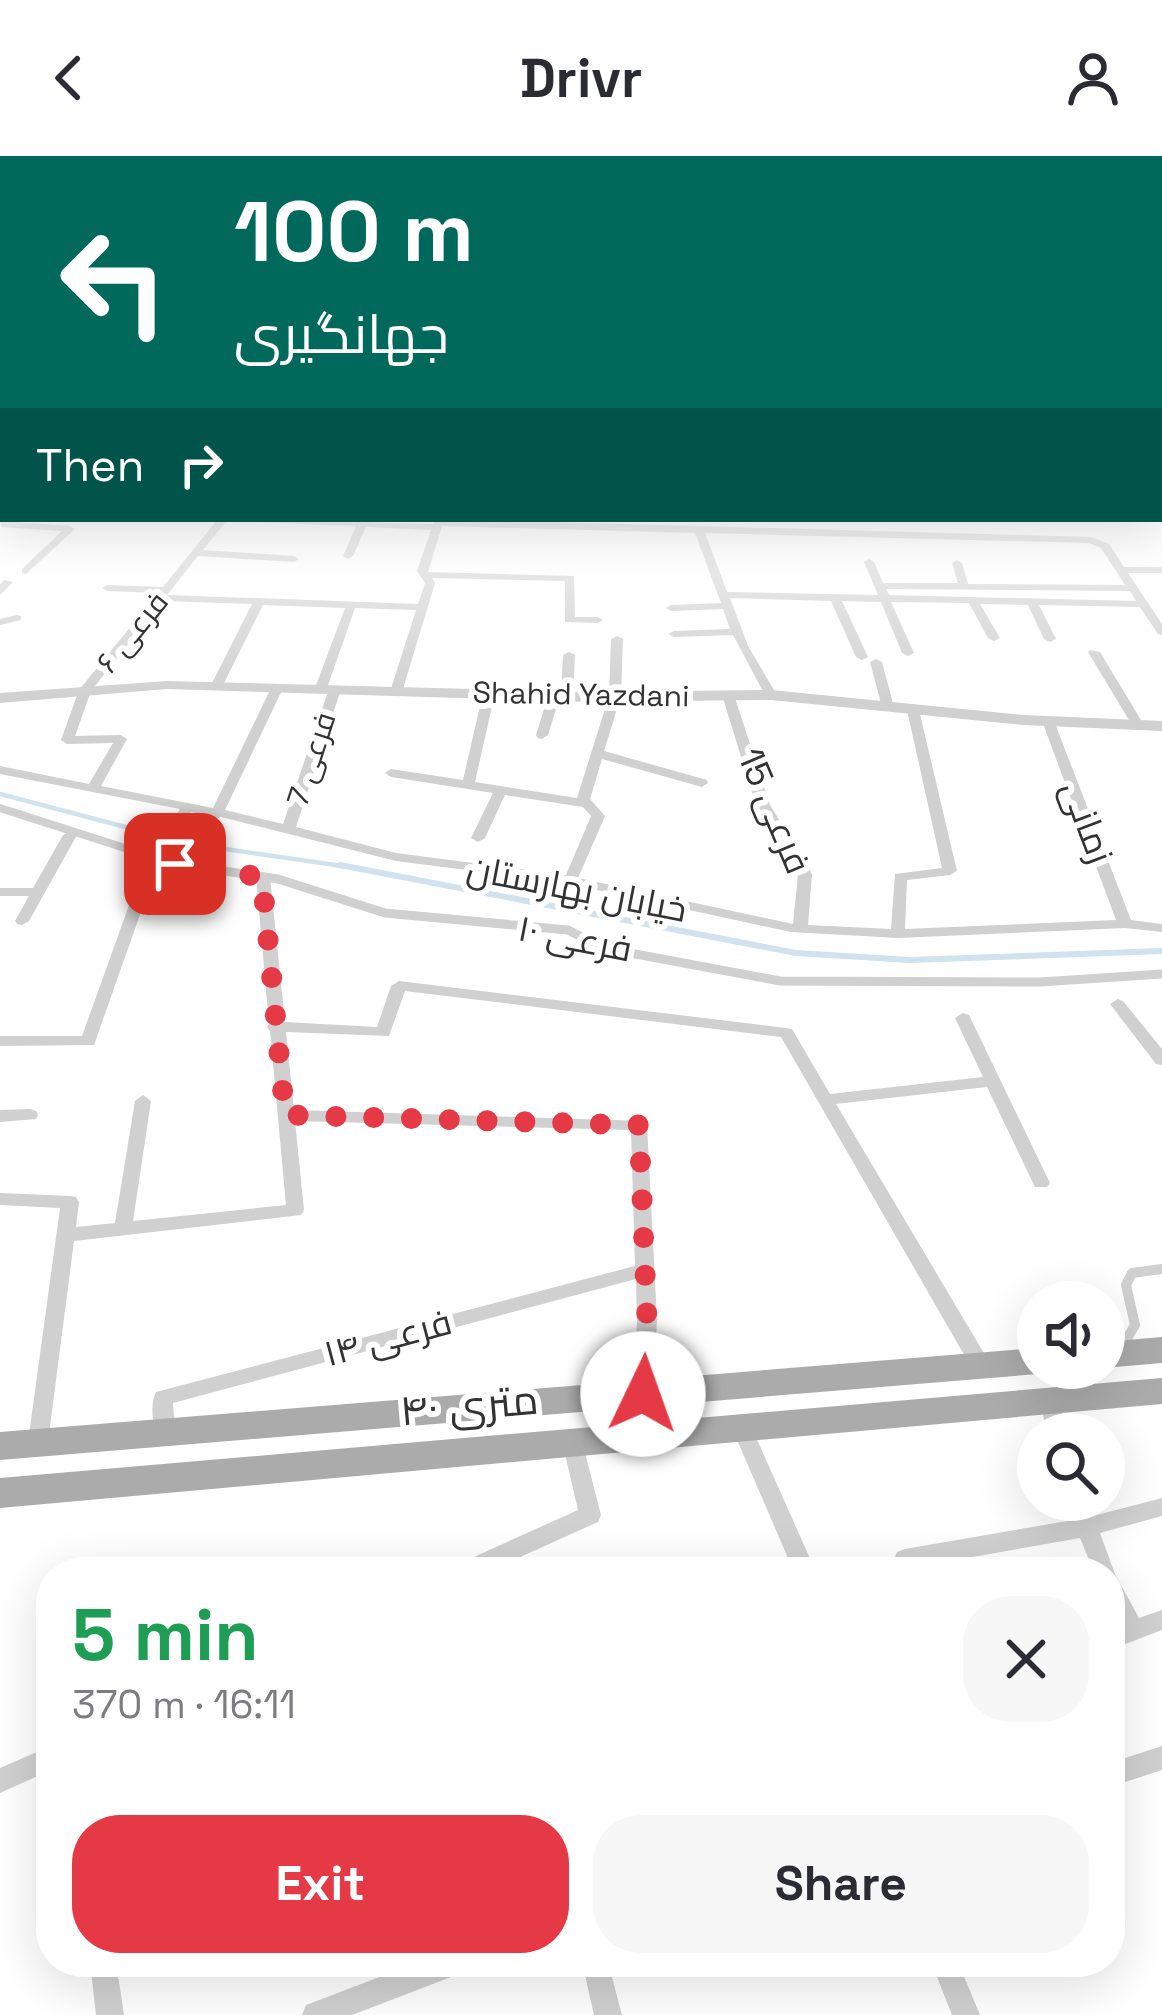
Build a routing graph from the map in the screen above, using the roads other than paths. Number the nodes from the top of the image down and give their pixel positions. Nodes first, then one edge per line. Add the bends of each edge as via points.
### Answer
1 (45, 527) edge
2 (218, 527) edge
3 (361, 527) edge
4 (436, 527) edge
5 (694, 527) edge
6 (736, 527) edge
7 (810, 527) edge
8 (894, 527) edge
9 (698, 528) junction
10 (896, 534) junction
11 (196, 553) junction
12 (348, 556) dead end
13 (294, 559) dead end
14 (869, 562) dead end
15 (957, 562) dead end
16 (1122, 570) junction
17 (1162, 570) edge
18 (26, 571) dead end
19 (425, 575) junction
20 (500, 577) junction
21 (964, 587) junction
22 (106, 588) dead end
23 (1133, 588) junction
24 (882, 592) junction
25 (163, 594) junction
26 (494, 594) dead end
27 (834, 596) junction
28 (723, 600) junction
29 (973, 601) junction
30 (259, 602) junction
31 (1032, 602) junction
32 (351, 605) junction
33 (422, 607) junction
34 (670, 608) dead end
35 (1152, 611) edge
36 (17, 618) dead end
37 (598, 620) dead end
38 (0, 622) edge
39 (736, 632) junction
40 (1162, 632) edge
41 (674, 634) dead end
42 (994, 638) dead end
43 (616, 639) dead end
44 (1050, 639) dead end
45 (1094, 652) dead end
46 (908, 653) dead end
47 (569, 655) dead end
48 (218, 685) junction
49 (278, 686) junction
50 (328, 689) junction
51 (86, 690) junction
52 (396, 692) junction
53 (489, 693) junction
54 (771, 694) junction
55 (728, 695) junction
56 (560, 696) junction
57 (615, 696) junction
58 (0, 698) edge
59 (889, 707) junction
60 (913, 710) junction
61 (1048, 721) junction
62 (1138, 725) junction
63 (1162, 726) edge
64 (542, 735) dead end
65 (596, 753) junction
66 (0, 770) edge
67 (391, 773) dead end
68 (702, 783) dead end
69 (468, 785) junction
70 (93, 788) junction
71 (501, 790) junction
72 (587, 804) junction
73 (0, 808) edge
74 (216, 815) junction
75 (183, 816) junction
76 (288, 830) junction
77 (70, 835) junction
78 (478, 838) dead end
79 (155, 855) junction
80 (262, 877) junction
81 (570, 881) junction
82 (0, 892) edge
83 (38, 892) junction
84 (22, 921) dead end
85 (1125, 924) junction
86 (800, 928) junction
87 (898, 934) junction
88 (1159, 934) edge
89 (1162, 974) edge
90 (1118, 1004) dead end
91 (963, 1018) dead end
92 (275, 1027) junction
93 (0, 1041) edge
94 (1162, 1060) edge
95 (992, 1081) junction
96 (826, 1100) junction
97 (143, 1101) dead end
98 (30, 1115) dead end
99 (285, 1115) junction
100 (0, 1117) edge
101 (1041, 1183) dead end
102 (0, 1199) edge
103 (123, 1228) junction
104 (66, 1235) junction
105 (1162, 1269) edge
106 (645, 1270) junction
107 (1125, 1343) edge
108 (1162, 1350) edge
109 (1125, 1353) edge
110 (1017, 1363) edge
111 (981, 1366) junction
112 (1162, 1391) edge
113 (643, 1394) junction
114 (1049, 1400) junction
115 (467, 1408) junction
116 (1052, 1413) edge
117 (741, 1426) junction
118 (165, 1431) junction
119 (572, 1441) junction
120 (38, 1442) junction
121 (0, 1446) edge
122 (470, 1451) junction
123 (0, 1492) edge
124 (1162, 1507) edge
125 (1082, 1521) edge
126 (1084, 1528) junction
127 (497, 1557) edge
128 (798, 1557) edge
129 (917, 1557) edge
130 (1098, 1557) edge
131 (1162, 1620) edge
132 (1125, 1633) edge
133 (1160, 1763) edge
134 (36, 1764) edge
135 (1125, 1771) edge
136 (0, 1780) edge
137 (106, 1977) edge
138 (415, 1977) edge
139 (599, 1977) edge
140 (950, 1977) edge
141 (110, 2015) edge
142 (316, 2015) edge
143 (608, 2015) edge
144 (966, 2015) edge

1 - 18 street via 70,529
2 - 11 street, فرعی ۶
3 - 12 street
4 - 19 street
5 - 9 street
6 - 9 street
7 - 10 street
8 - 10 street
9 - 28 street
10 - 16 street via 1090,540
11 - 13 street
11 - 25 street, فرعی ۶
14 - 24 street
15 - 21 street
16 - 17 street
16 - 23 street
19 - 20 street
19 - 33 street
20 - 26 street
20 - 37 street via 570,578 569,620
21 - 23 street
21 - 24 street
22 - 25 street
23 - 35 street
24 - 27 street
24 - 29 street
24 - 46 street
25 - 30 street
25 - 51 street, فرعی ۶
27 - 28 street
27 - 59 street
28 - 34 street
28 - 39 street
29 - 31 street
29 - 42 street
30 - 32 street
30 - 48 street
31 - 35 street
31 - 44 street
32 - 33 street
32 - 50 street
33 - 52 street
35 - 40 street
36 - 38 street
39 - 41 street
39 - 54 street
43 - 57 street
45 - 62 street
47 - 56 street
48 - 49 street, Shahid Yazdani
48 - 51 street, Shahid Yazdani
49 - 50 street, Shahid Yazdani
49 - 74 street
50 - 52 street, Shahid Yazdani
50 - 76 street, فرعی 7
51 - 58 street, Shahid Yazdani
51 - 70 street via 67,740 121,739
52 - 53 street, Shahid Yazdani
53 - 56 street, Shahid Yazdani
53 - 69 street
54 - 55 street, Shahid Yazdani
54 - 59 street, Shahid Yazdani
55 - 57 street, Shahid Yazdani
55 - 86 street, فرعی 15 via 764,805 805,874
56 - 57 street, Shahid Yazdani
56 - 64 street
57 - 65 street
59 - 60 street, Shahid Yazdani
60 - 61 street, Shahid Yazdani
60 - 87 street via 950,871 900,877
61 - 62 street, Shahid Yazdani
61 - 85 street, زمانی
62 - 63 street, Shahid Yazdani
65 - 68 street
65 - 72 street
66 - 70 street, خیابان بهارستان
67 - 69 street
69 - 71 street
70 - 75 street, خیابان بهارستان
71 - 72 street
71 - 78 street
72 - 81 street via 598,816
73 - 77 lane, فرعی ۱۰
74 - 75 street, خیابان بهارستان
74 - 76 street, خیابان بهارستان
75 - 79 street
76 - 81 street, خیابان بهارستان via 396,857
77 - 79 lane, فرعی ۱۰
77 - 83 street
79 - 80 lane, فرعی ۱۰
79 - 93 street via 88,1041
80 - 89 lane, فرعی ۱۰ via 385,913 568,929 603,948 780,981
80 - 92 street
81 - 86 street, خیابان بهارستان
82 - 83 street
83 - 84 street
85 - 87 street, خیابان بهارستان
85 - 88 street, خیابان بهارستان
86 - 87 street, خیابان بهارستان
90 - 94 street
91 - 95 street
92 - 96 street, فرعی ۱۰ via 383,1032 399,986 786,1033
92 - 99 street
95 - 96 street
95 - 101 street
96 - 111 street, فرعی ۱۰
97 - 103 street
98 - 100 street
99 - 103 street via 295,1210
99 - 106 street via 639,1125
102 - 104 street via 70,1202
103 - 104 street
104 - 120 street
105 - 107 lane via 1132,1273 1126,1285 1138,1321
106 - 113 street
106 - 118 street, فرعی ۱۴ via 163,1398
108 - 109 main road
110 - 111 main road, ۴۰ متری
111 - 113 main road, ۴۰ متری
112 - 114 main road, ۴۰ متری
113 - 115 main road, ۴۰ متری
114 - 116 street
114 - 117 main road, ۴۰ متری
115 - 118 main road, ۴۰ متری
115 - 122 main road
117 - 119 main road, ۴۰ متری
117 - 128 street
118 - 120 main road, ۴۰ متری
119 - 122 main road, ۴۰ متری
119 - 127 street via 590,1515
120 - 121 main road, ۴۰ متری
122 - 123 main road, ۴۰ متری
124 - 126 street
125 - 126 street
126 - 129 street
126 - 130 street
131 - 132 street
133 - 135 street
134 - 136 street
137 - 141 street
138 - 142 street
139 - 143 street
140 - 144 street

